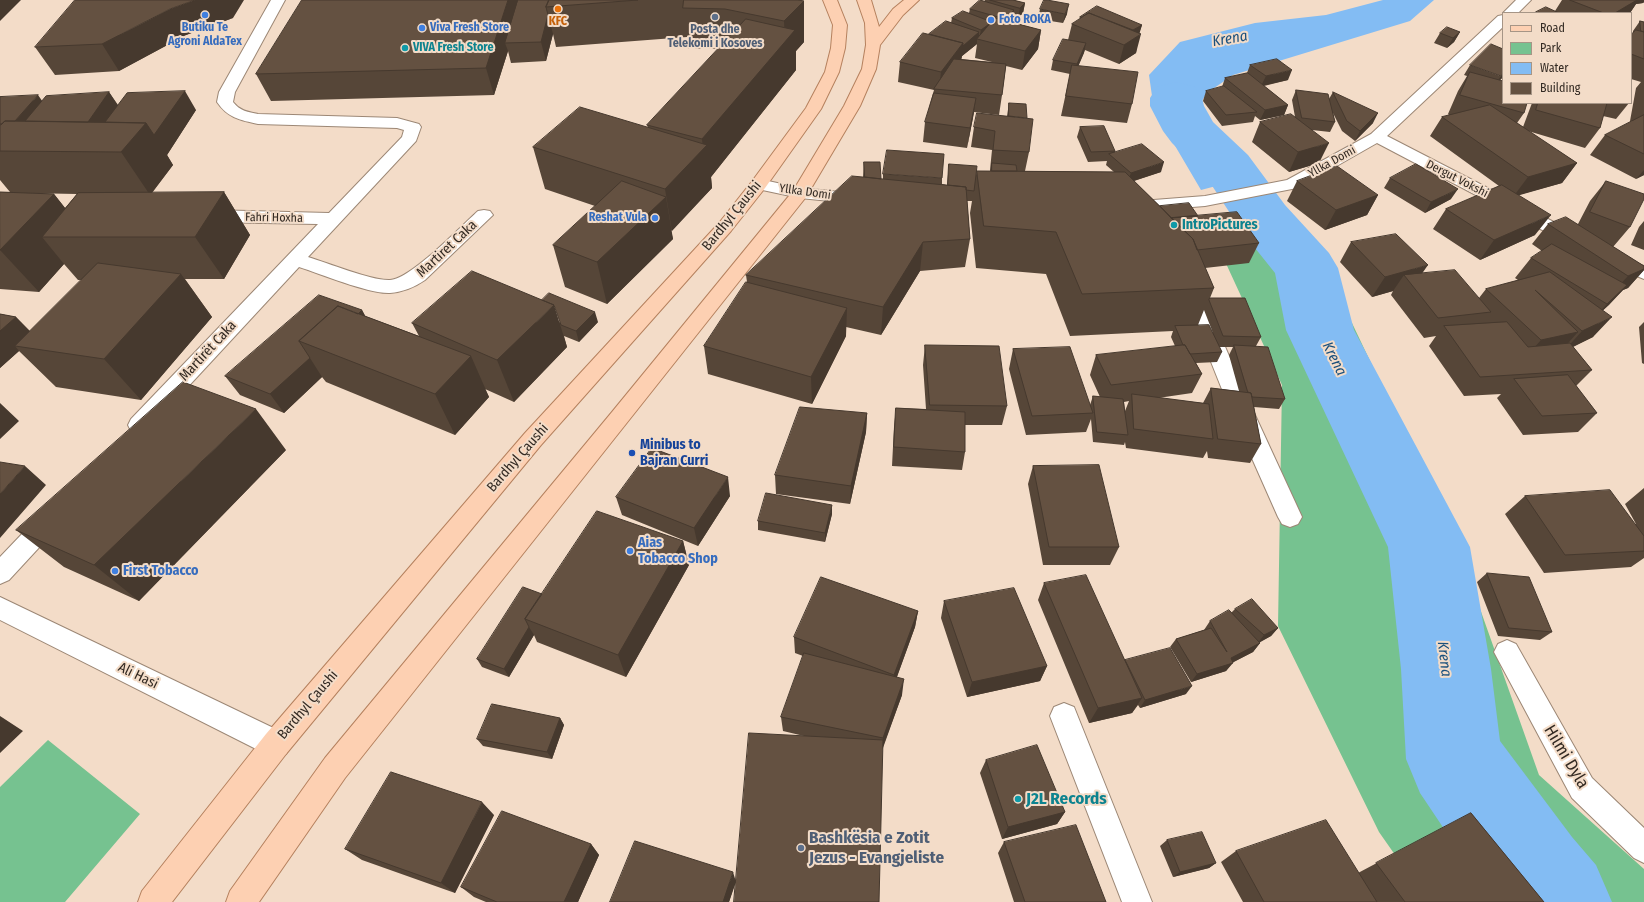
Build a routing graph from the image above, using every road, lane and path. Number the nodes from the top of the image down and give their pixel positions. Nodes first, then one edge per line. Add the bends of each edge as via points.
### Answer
1 (278, 0) edge
2 (830, 0) edge
3 (864, 0) edge
4 (912, 0) edge
5 (1524, 0) edge
6 (1511, 12) edge
7 (1502, 20) edge
8 (873, 45) junction
9 (1377, 137) junction
10 (759, 184) junction
11 (800, 193) junction
12 (878, 200) edge
13 (484, 215) dead end
14 (192, 216) edge
15 (332, 219) junction
16 (1132, 225) edge
17 (295, 259) junction
18 (1644, 273) edge
19 (1182, 276) edge
20 (126, 439) edge
21 (60, 509) edge
22 (1290, 518) dead end
23 (0, 573) edge
24 (0, 608) edge
25 (1507, 652) dead end
26 (1064, 716) dead end
27 (276, 744) junction
28 (1644, 848) edge
29 (153, 902) edge
30 (241, 902) edge
31 (1137, 902) edge

1 - 15 street, Martirët Caka via 226,92 225,102 230,110 242,116 258,119 397,123 413,127 410,138
2 - 10 main road, Bardhyl Çaushi via 840,25 832,72 813,109
3 - 8 main road via 872,23
4 - 8 main road via 898,12
5 - 6 street
7 - 9 street, Yllka Domi
8 - 11 main road via 869,69 852,106
9 - 16 street, Yllka Domi via 1292,184 1205,201 1115,208
9 - 18 street, Dergut Vokshi via 1629,268
10 - 11 street, Yllka Domi
10 - 27 main road, Bardhyl Çaushi via 725,227 534,439
11 - 12 street, Yllka Domi
11 - 30 main road via 335,768
13 - 17 street, Martiret Caka via 418,276 400,286 380,286
14 - 15 street, Fahri Hoxha
15 - 17 street, Martirët Caka
17 - 20 street, Martirët Caka
19 - 22 street via 1187,281
21 - 23 street
24 - 27 street, Ali Hasi
25 - 28 street, Hilmi Dyla via 1582,788
26 - 31 street
27 - 29 main road, Bardhyl Çaushi

